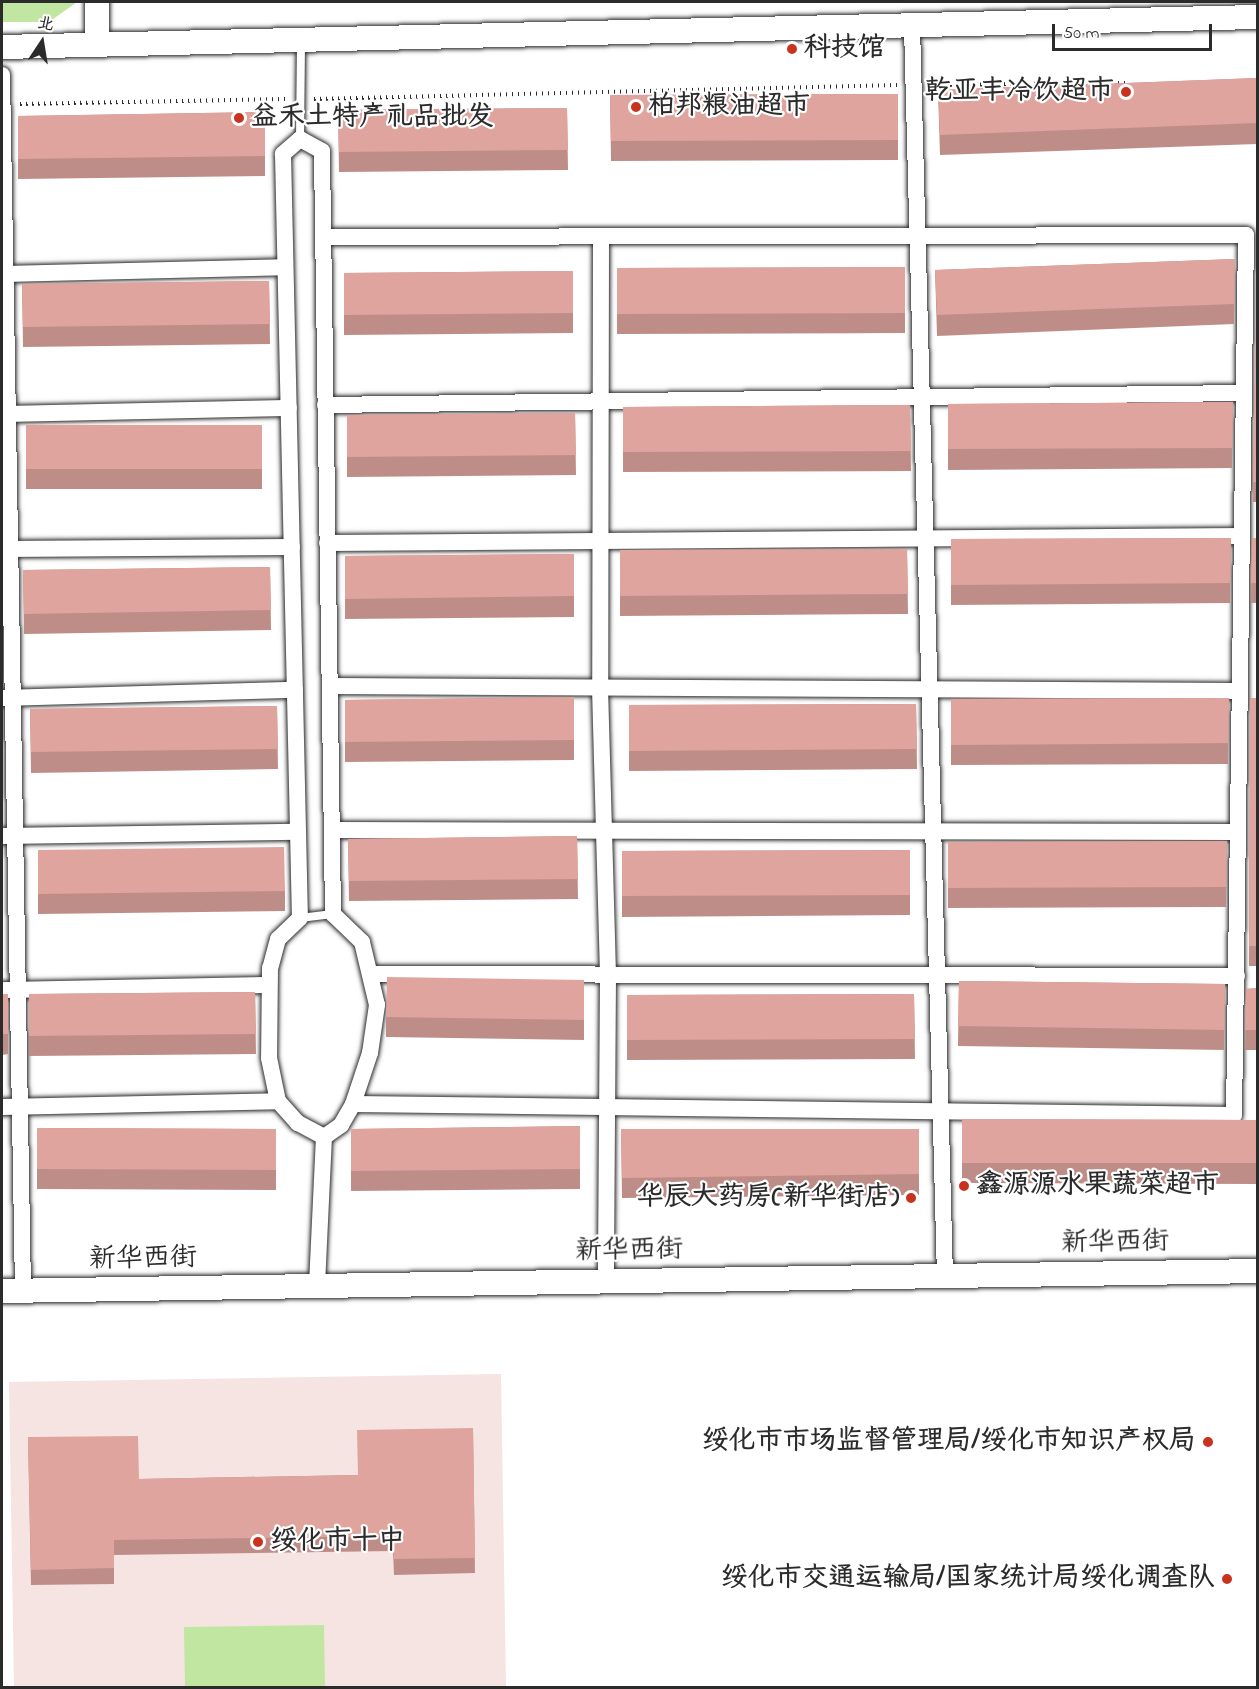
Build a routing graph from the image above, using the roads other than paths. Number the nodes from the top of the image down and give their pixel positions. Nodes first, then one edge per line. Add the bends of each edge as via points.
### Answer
1 (97, 2) edge
2 (1257, 17) edge
3 (912, 26) junction
4 (301, 39) junction
5 (97, 44) junction
6 (2, 47) edge
7 (2, 75) edge
8 (300, 139) junction
9 (601, 236) junction
10 (919, 236) junction
11 (323, 237) junction
12 (285, 267) junction
13 (4, 274) edge
14 (1243, 393) junction
15 (923, 398) junction
16 (601, 403) junction
17 (325, 405) junction
18 (288, 408) junction
19 (4, 414) edge
20 (1241, 536) junction
21 (926, 539) junction
22 (602, 542) junction
23 (327, 543) junction
24 (292, 547) junction
25 (5, 549) edge
26 (330, 686) junction
27 (600, 688) junction
28 (295, 690) junction
29 (930, 690) junction
30 (1239, 691) junction
31 (7, 698) edge
32 (332, 830) junction
33 (298, 832) junction
34 (605, 832) junction
35 (933, 832) junction
36 (1237, 832) junction
37 (8, 836) edge
38 (333, 914) junction
39 (300, 918) junction
40 (371, 974) junction
41 (1237, 976) junction
42 (608, 977) junction
43 (937, 977) junction
44 (269, 985) junction
45 (9, 990) edge
46 (278, 1101) junction
47 (353, 1104) junction
48 (2, 1107) edge
49 (19, 1107) junction
50 (609, 1108) junction
51 (940, 1111) junction
52 (324, 1137) junction
53 (1257, 1271) edge
54 (945, 1275) junction
55 (606, 1281) junction
56 (317, 1285) junction
57 (12, 1291) edge

1 - 5 main road
2 - 3 main road
3 - 4 main road
3 - 10 street
4 - 5 main road
4 - 8 lane
5 - 6 main road
7 - 13 street
8 - 11 street via 322,151
8 - 12 street via 283,153
9 - 10 street
9 - 11 street
9 - 16 street
10 - 14 street via 1246,235
10 - 15 street
11 - 17 street
12 - 13 street
12 - 18 street
13 - 19 street
14 - 15 street
14 - 20 street
15 - 16 street
15 - 21 street
16 - 17 street
16 - 22 street
17 - 23 street
18 - 19 street
18 - 24 street
19 - 25 street
20 - 21 street
20 - 30 street
21 - 22 street
21 - 29 street
22 - 23 street
22 - 27 street
23 - 26 street
24 - 25 street
24 - 28 street
25 - 31 street
26 - 27 street
26 - 32 street
27 - 29 street
27 - 34 street
28 - 31 street
28 - 33 street
29 - 30 street
29 - 35 street
30 - 36 street
31 - 37 street
32 - 34 street
32 - 38 street
33 - 37 street
33 - 39 street
34 - 35 street
34 - 42 street
35 - 36 street
35 - 43 street
36 - 41 street
37 - 45 street
38 - 39 lane
38 - 40 street via 362,942
39 - 44 street via 278,939
40 - 42 street
40 - 47 street via 377,1005 372,1044
41 - 43 street
41 - 51 street via 1234,1115
42 - 43 street
42 - 50 street
43 - 51 street
44 - 45 street
44 - 46 street via 269,1058
45 - 49 street
46 - 49 street
46 - 52 street via 298,1123
47 - 50 street
47 - 52 street via 341,1125
48 - 49 street
49 - 57 street
50 - 51 street
50 - 55 street
51 - 54 street
52 - 56 street
53 - 54 main road, 新华西街
54 - 55 main road, 新华西街
55 - 56 main road, 新华西街
56 - 57 main road, 新华西街

